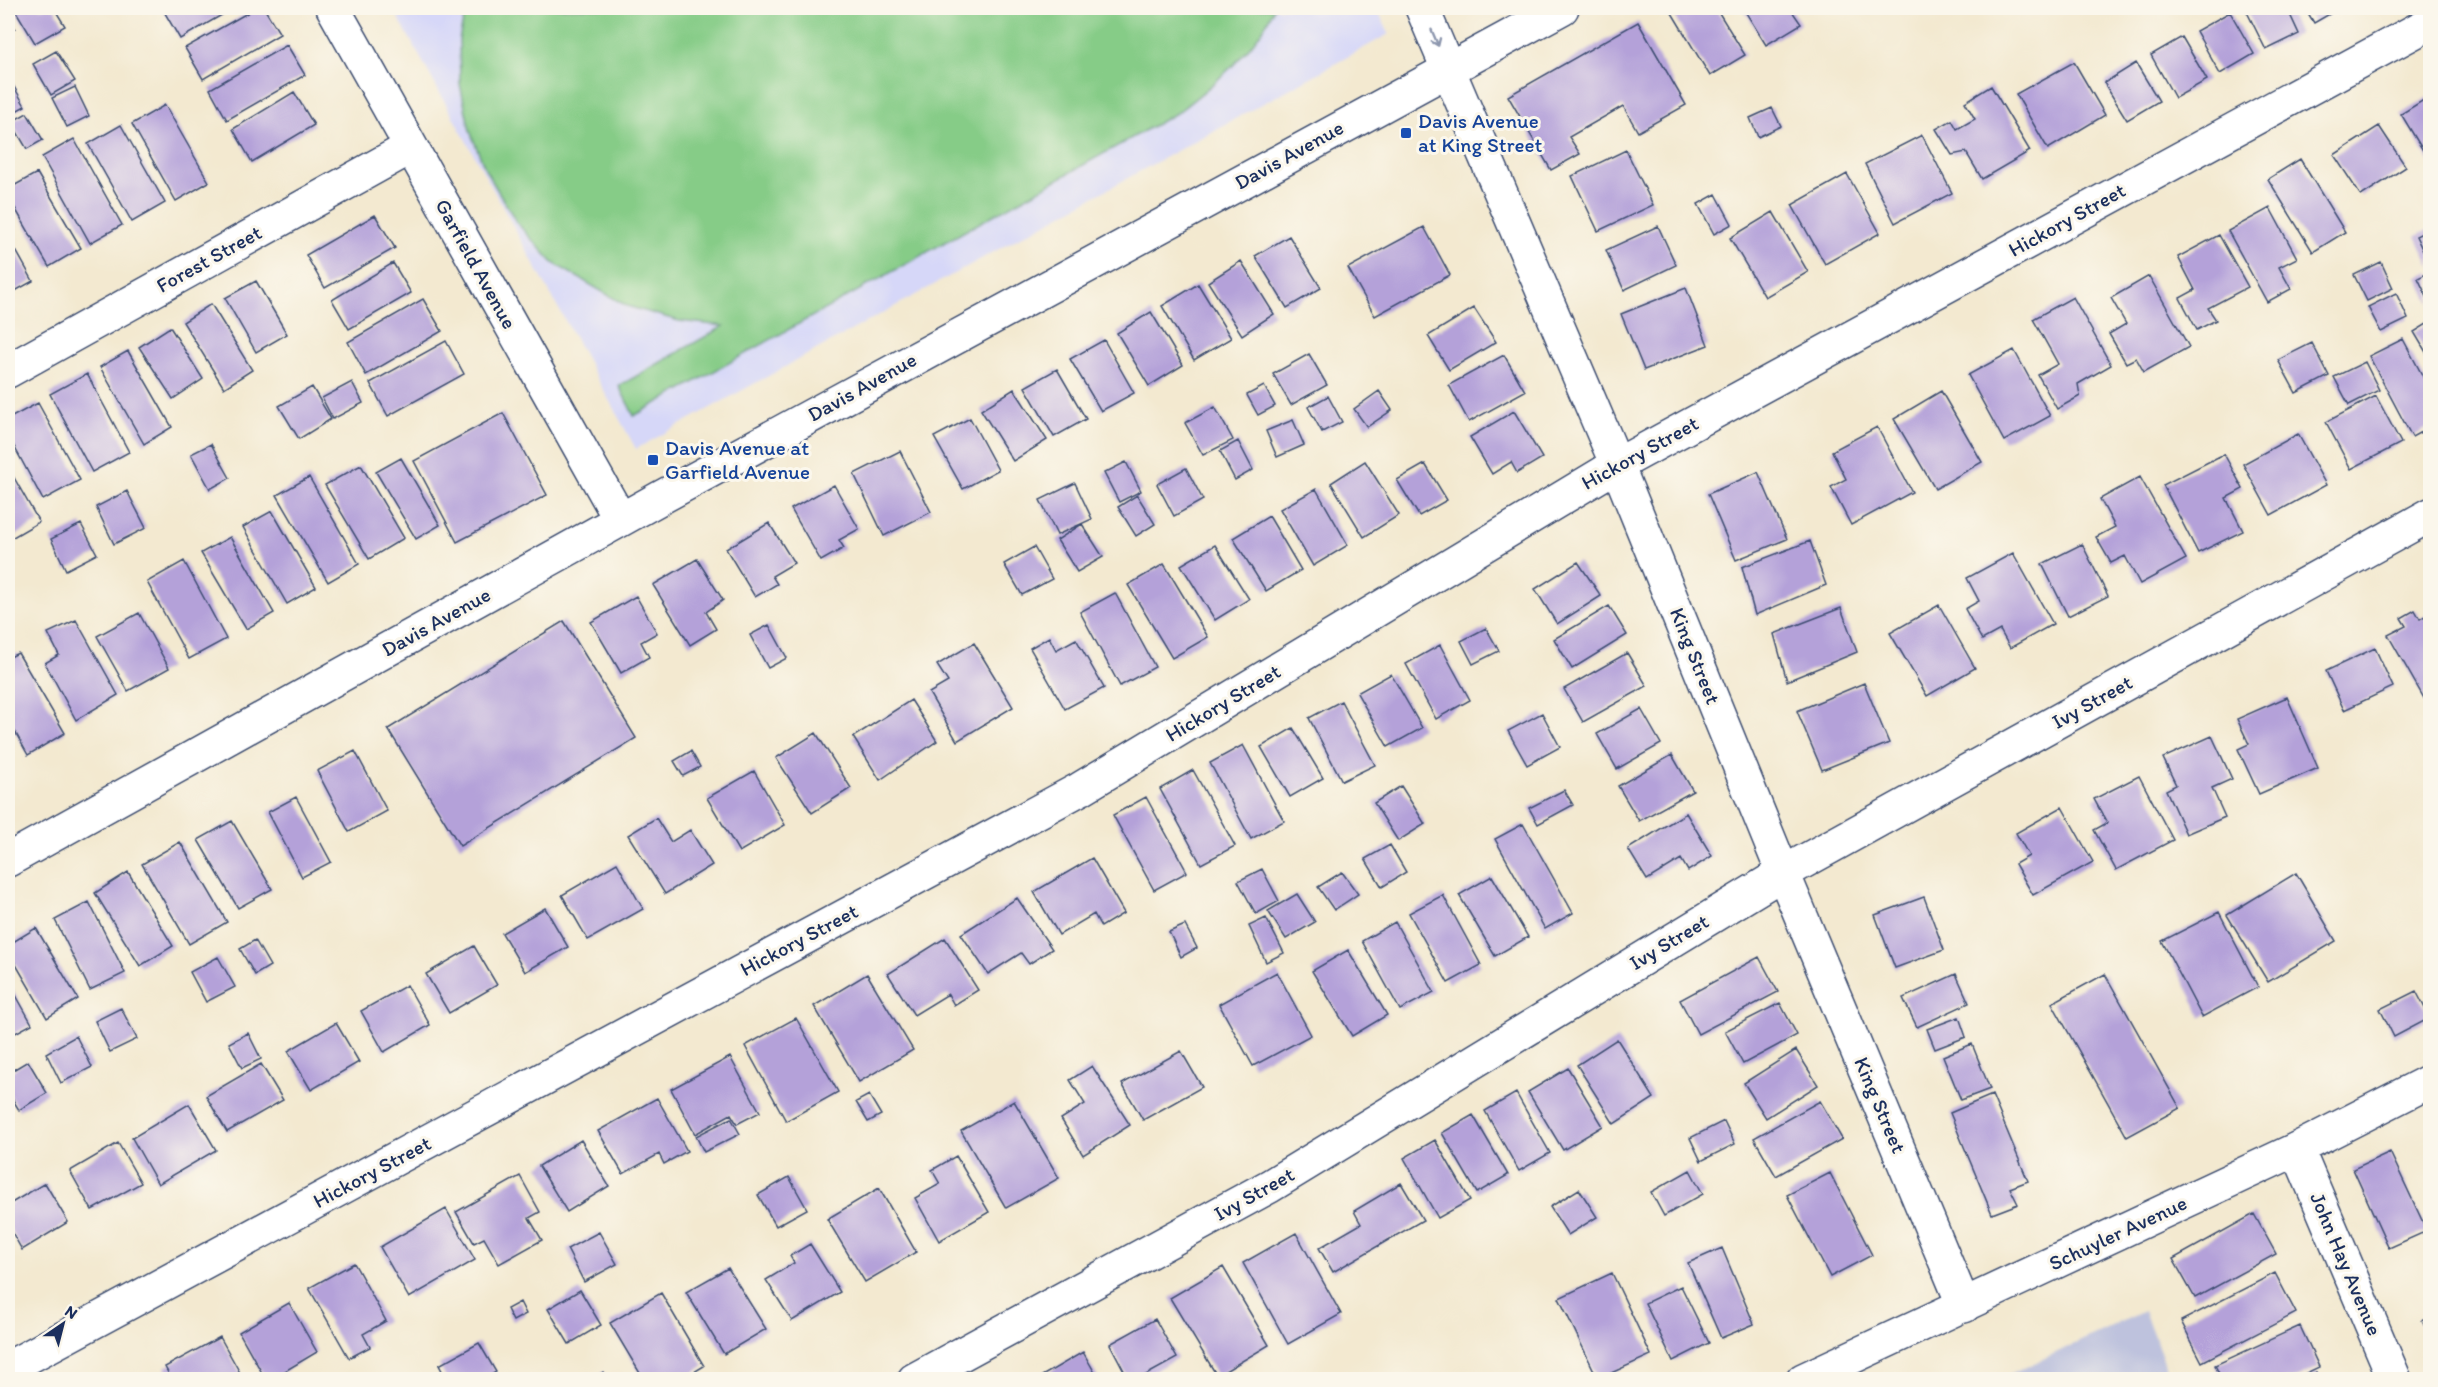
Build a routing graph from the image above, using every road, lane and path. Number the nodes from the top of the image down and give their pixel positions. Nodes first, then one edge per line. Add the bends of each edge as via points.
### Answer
1 (333, 8) edge
2 (1422, 8) edge
3 (1562, 8) edge
4 (2430, 23) edge
5 (1448, 69) junction
6 (411, 147) junction
7 (8, 371) edge
8 (1617, 465) junction
9 (2430, 515) edge
10 (620, 519) junction
11 (8, 860) edge
12 (1783, 873) junction
13 (2430, 1081) edge
14 (2297, 1149) junction
15 (1964, 1306) junction
16 (8, 1368) edge
17 (914, 1380) edge
18 (1803, 1380) edge
19 (2395, 1380) edge

1 - 6 street, Garfield Avenue
2 -> 5 street, King Street
3 - 5 street, Davis Avenue
4 - 8 street, Hickory Street
5 - 8 street, King Street
5 - 10 street, Davis Avenue
6 - 7 street, Forest Street
6 - 10 street, Garfield Avenue
8 - 12 street, King Street
8 - 16 street, Hickory Street via 1080,789
9 - 12 street, Ivy Street
10 - 11 street, Davis Avenue
12 - 15 street, King Street
12 - 17 street, Ivy Street via 1270,1186
13 - 14 street, Schuyler Avenue
14 - 15 street, Schuyler Avenue
14 - 19 street, John Hay Avenue
15 - 18 street, Schuyler Avenue

